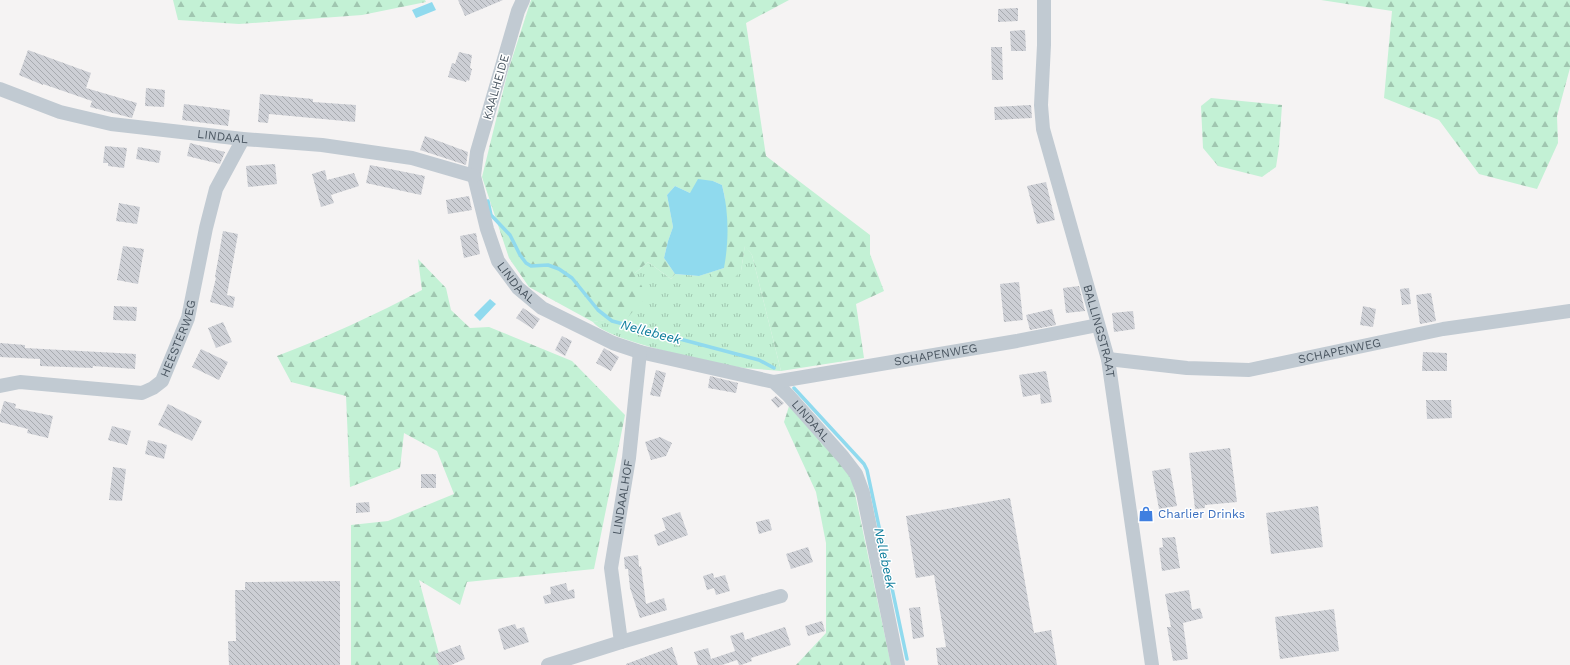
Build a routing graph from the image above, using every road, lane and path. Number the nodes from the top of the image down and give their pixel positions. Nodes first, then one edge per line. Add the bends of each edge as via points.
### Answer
1 (523, 0) edge
2 (1044, 0) edge
3 (0, 89) edge
4 (243, 139) junction
5 (474, 176) junction
6 (1570, 311) edge
7 (1098, 326) junction
8 (640, 352) junction
9 (1108, 359) junction
10 (774, 382) junction
11 (0, 386) edge
12 (781, 596) dead end
13 (621, 642) junction
14 (548, 665) edge
15 (898, 665) edge
16 (1152, 665) edge

1 - 5 street, KAALHEIDE via 477,152
2 - 7 street, BALLINGSTRAAT via 1041,105 1043,129
3 - 4 street, LINDAAL via 60,112 111,124
4 - 5 street, LINDAAL via 322,145 412,158
4 - 11 street, HEESTERWEG via 216,189 188,318 162,381 142,393 20,382
5 - 8 street, LINDAAL via 498,261 518,288 542,308 572,324
6 - 9 street, SCHAPENWEG via 1443,329 1249,370 1186,368
7 - 9 street, BALLINGSTRAAT
7 - 10 street, SCHAPENWEG
8 - 10 street, LINDAAL
8 - 13 street, LINDAALHOF via 628,458 611,568
9 - 16 street, BALLINGSTRAAT
10 - 15 street, LINDAAL via 788,394 856,474 863,494
12 - 13 street
13 - 14 street

